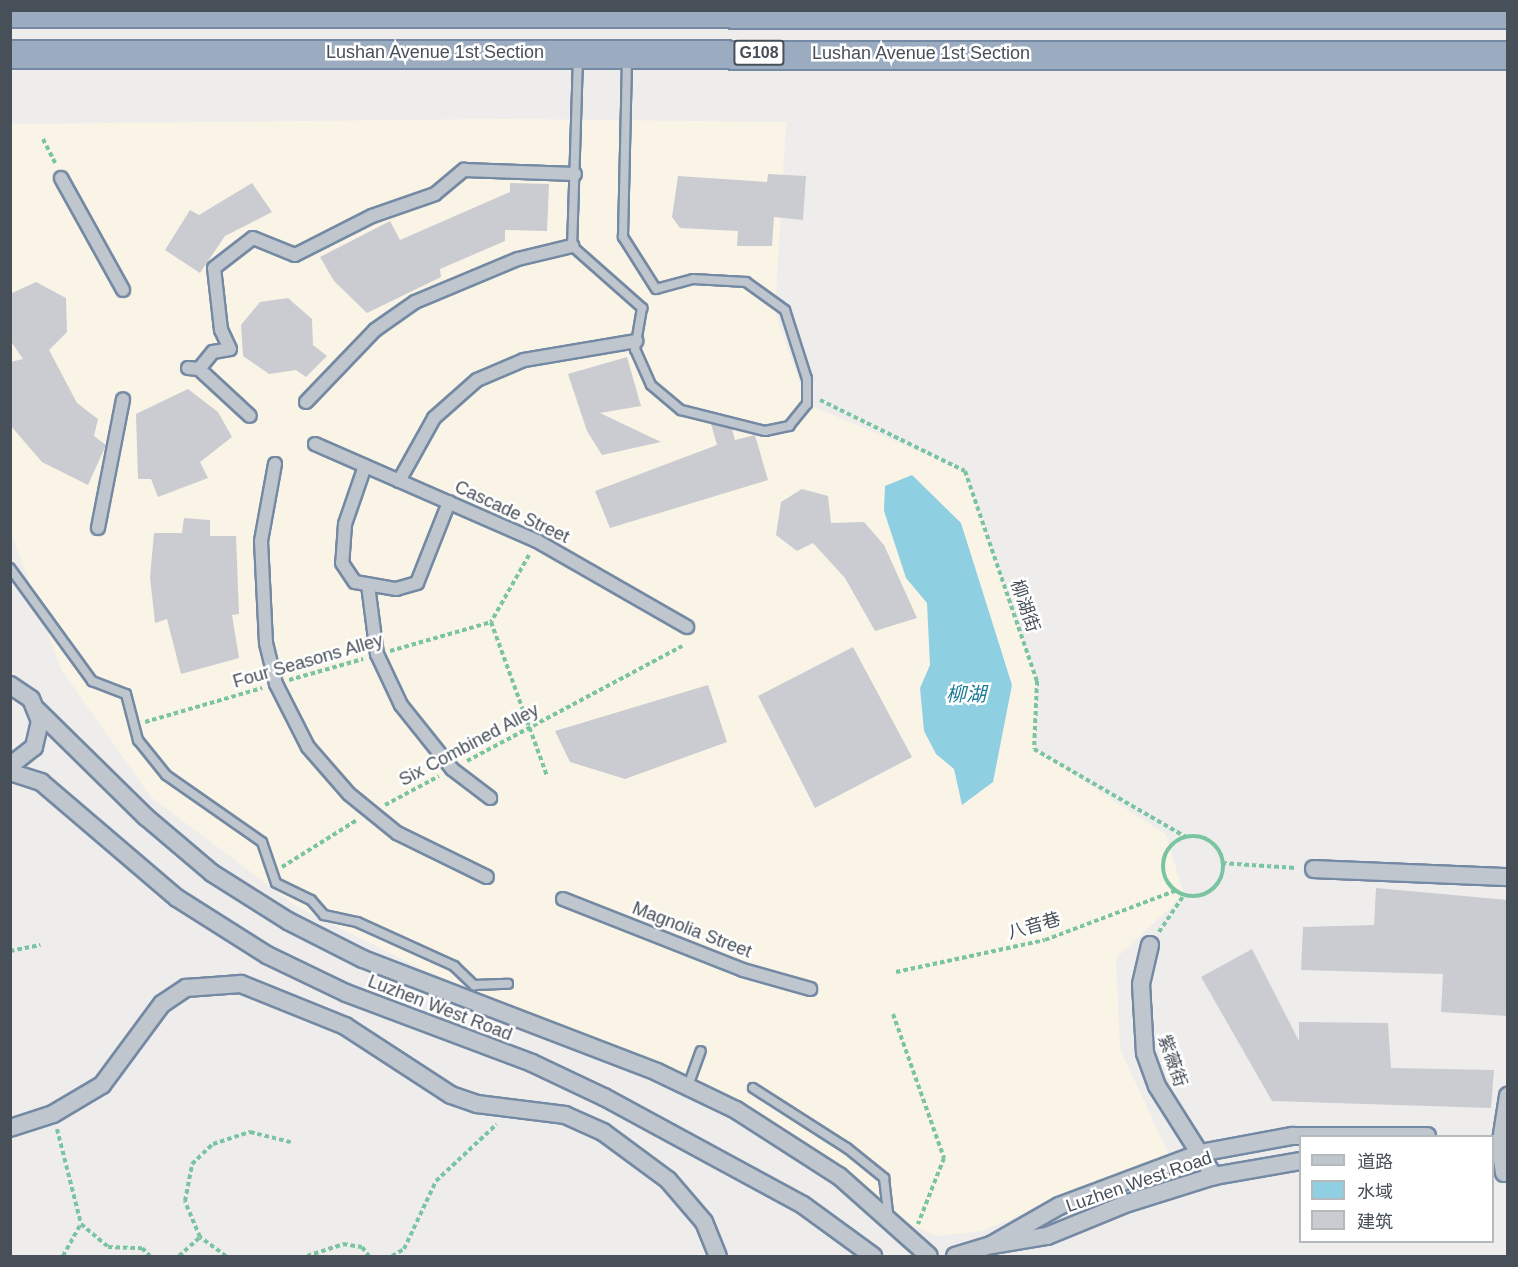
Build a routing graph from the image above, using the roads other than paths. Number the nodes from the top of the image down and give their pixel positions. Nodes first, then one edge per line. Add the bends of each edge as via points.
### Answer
1 (10, 13) edge
2 (1508, 14) edge
3 (579, 51) junction
4 (627, 52) junction
5 (10, 54) edge
6 (1508, 55) edge
7 (574, 174) junction
8 (61, 178) road end
9 (572, 246) junction
10 (123, 290) dead end
11 (636, 341) junction
12 (123, 399) dead end
13 (306, 402) dead end
14 (250, 416) dead end
15 (315, 444) dead end
16 (275, 464) dead end
17 (365, 466) junction
18 (399, 481) junction
19 (449, 502) junction
20 (98, 528) dead end
21 (10, 568) edge
22 (368, 585) junction
23 (687, 627) dead end
24 (10, 676) edge
25 (16, 688) edge
26 (37, 710) junction
27 (10, 766) edge
28 (10, 771) edge
29 (490, 798) dead end
30 (1314, 869) road end
31 (487, 877) dead end
32 (1508, 877) edge
33 (563, 899) dead end
34 (1150, 945) road end
35 (507, 984) dead end
36 (810, 989) dead end
37 (701, 1051) dead end
38 (688, 1086) junction
39 (753, 1088) dead end
40 (1508, 1096) edge
41 (10, 1128) edge
42 (1299, 1136) edge
43 (1500, 1147) edge
44 (1200, 1154) junction
45 (1299, 1161) edge
46 (1503, 1172) edge
47 (1214, 1176) junction
48 (889, 1221) junction
49 (991, 1245) junction
50 (973, 1254) edge
51 (718, 1257) edge
52 (873, 1257) edge
53 (929, 1257) edge
54 (955, 1257) edge

1 - 2 highway
3 - 4 highway, Lushan Avenue 1st Section / G108
3 - 5 highway, Lushan Avenue 1st Section / G108
3 - 7 lane
4 - 6 highway, Lushan Avenue 1st Section / G108
4 - 11 lane via 623,237 656,289 693,279 746,282 785,310 807,379 807,405 789,426 765,431 681,410 651,385
7 - 9 lane
7 - 14 street via 464,170 435,194 372,216 295,255 253,238 214,268 221,330 230,349 213,352 193,368
8 - 10 street
9 - 11 lane via 642,308
9 - 13 street via 518,259 415,302 375,330
11 - 18 street via 524,360 477,380 434,418
12 - 20 street
15 - 17 street, Cascade Street
16 - 31 street via 261,541 261,595 276,684 308,747 397,833
17 - 18 street, Cascade Street
17 - 22 street via 345,524 342,563 355,582
18 - 19 street, Cascade Street
19 - 22 street via 417,583 396,589
19 - 23 street, Cascade Street via 537,541
21 - 35 lane via 92,681 126,694 133,726 166,775 262,842 272,874 324,915 357,922 454,966 474,985
22 - 29 street via 377,654 401,705 452,769
24 - 25 street
25 - 26 street
26 - 27 street via 34,747
26 - 38 street via 146,817 213,873 288,921 363,959
28 - 52 street, Luzhen West Road via 41,782 177,897 267,955 346,993 604,1097 803,1205
30 - 32 street
33 - 36 street, Magnolia Street via 743,970
34 - 44 street, 紫薇街 via 1141,984 1145,1053 1157,1086
37 - 38 lane
38 - 48 street via 811,1157
39 - 48 lane via 847,1148 884,1178
40 - 43 street
41 - 51 street via 53,1114 102,1084 162,1004 186,988 241,984 345,1026 451,1095 565,1114 603,1132 668,1180 704,1222
42 - 44 street
43 - 46 street
44 - 47 street, 紫薇街
44 - 49 street via 1059,1206
45 - 47 street, Luzhen West Road
47 - 49 street, Luzhen West Road via 1128,1203 1047,1236
48 - 53 street
49 - 50 street
50 - 54 street

